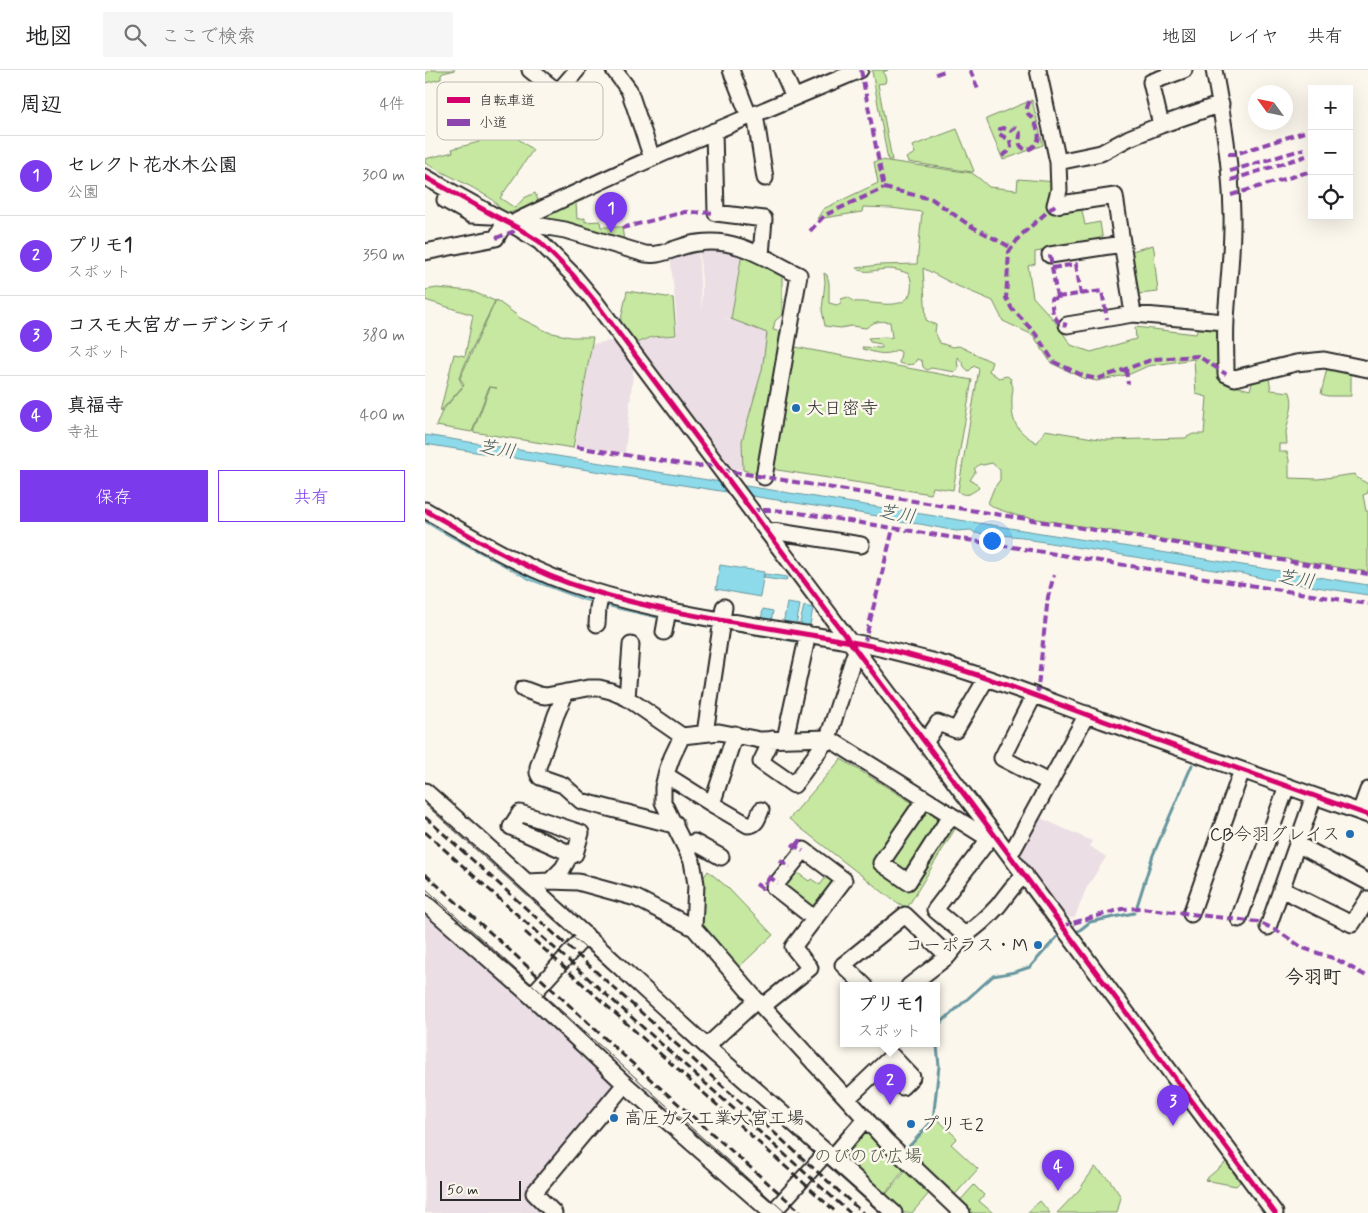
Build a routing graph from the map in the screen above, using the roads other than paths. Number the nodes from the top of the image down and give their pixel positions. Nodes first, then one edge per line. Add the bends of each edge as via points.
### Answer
1 (530, 70) edge
2 (577, 70) edge
3 (615, 70) edge
4 (731, 70) edge
5 (782, 70) edge
6 (860, 70) edge
7 (1037, 70) edge
8 (1184, 70) edge
9 (1214, 70) edge
10 (828, 76) edge
11 (546, 82) edge
12 (567, 82) edge
13 (794, 97) junction
14 (1221, 104) junction
15 (752, 115) junction
16 (1161, 124) junction
17 (714, 131) junction
18 (652, 158) junction
19 (1058, 162) junction
20 (425, 167) edge
21 (425, 177) edge
22 (765, 178) dead end
23 (425, 188) edge
24 (525, 217) junction
25 (504, 220) junction
26 (1123, 244) junction
27 (425, 252) edge
28 (761, 255) junction
29 (1050, 255) dead end
30 (1133, 314) junction
31 (1225, 322) junction
32 (1067, 325) dead end
33 (1368, 369) edge
34 (764, 477) dead end
35 (425, 510) edge
36 (766, 530) junction
37 (861, 544) dead end
38 (600, 601) junction
39 (722, 614) junction
40 (597, 624) dead end
41 (808, 634) junction
42 (631, 645) dead end
43 (853, 647) junction
44 (986, 679) junction
45 (523, 689) dead end
46 (565, 692) junction
47 (1033, 695) junction
48 (627, 698) junction
49 (1087, 714) junction
50 (705, 733) junction
51 (735, 734) junction
52 (682, 736) junction
53 (828, 738) junction
54 (779, 739) junction
55 (925, 743) junction
56 (1242, 770) junction
57 (666, 775) junction
58 (1050, 783) junction
59 (1287, 786) junction
60 (1368, 790) edge
61 (425, 791) edge
62 (1314, 796) junction
63 (925, 799) junction
64 (712, 804) junction
65 (761, 810) dead end
66 (1364, 814) edge
67 (951, 815) junction
68 (675, 823) junction
69 (991, 836) junction
70 (1297, 844) junction
71 (685, 845) junction
72 (1008, 853) junction
73 (569, 857) dead end
74 (721, 857) dead end
75 (1025, 875) junction
76 (550, 881) junction
77 (527, 882) junction
78 (1368, 882) edge
79 (1281, 889) junction
80 (1368, 899) edge
81 (425, 903) edge
82 (1191, 914) dead end
83 (815, 919) junction
84 (1239, 920) dead end
85 (1268, 927) dead end
86 (694, 928) junction
87 (586, 936) junction
88 (965, 936) junction
89 (948, 956) junction
90 (861, 982) edge
91 (914, 982) edge
92 (531, 996) junction
93 (760, 1003) junction
94 (707, 1046) junction
95 (625, 1084) junction
96 (902, 1087) dead end
97 (848, 1098) junction
98 (866, 1118) junction
99 (830, 1155) junction
100 (953, 1210) edge
101 (554, 1213) edge
102 (770, 1213) edge
103 (894, 1213) edge
104 (1275, 1213) edge

1 - 11 street
2 - 12 street
3 - 18 street via 629,90
4 - 15 street
5 - 13 street
6 - 10 street
7 - 19 street
8 - 16 street via 1151,82
9 - 14 street
10 - 13 street
13 - 15 street
14 - 16 street
14 - 31 street via 1230,165 1232,215
15 - 17 street
15 - 22 street
16 - 19 street via 1101,152
17 - 18 street
17 - 28 street via 716,213 764,219
18 - 24 street
19 - 26 street via 1059,190 1055,205 1115,196
20 - 25 street via 479,196
21 - 25 street
23 - 25 street via 471,215
24 - 25 street
24 - 28 street via 536,225 565,230 645,254 713,242 728,243
25 - 27 street via 496,238
25 - 36 street via 540,242 573,275
26 - 29 street
26 - 30 street
28 - 34 street via 799,275
30 - 31 street
30 - 32 street
31 - 33 street via 1226,374 1235,378 1315,361
35 - 38 street via 477,540 578,587
36 - 37 street
36 - 43 street
38 - 39 street via 667,619
38 - 40 street
39 - 41 street
39 - 50 street
41 - 43 street
41 - 54 street
42 - 48 street
43 - 44 street via 939,663
43 - 53 street
43 - 55 street
44 - 47 street
44 - 55 street via 956,730 937,723
45 - 46 street via 546,696
46 - 48 street via 599,688
46 - 68 street via 538,767 540,777 563,785 581,801
47 - 49 street
47 - 58 street via 1002,758
48 - 52 street
49 - 56 street
49 - 58 street
50 - 51 street
50 - 52 street
51 - 54 street via 760,740
51 - 64 street
52 - 57 street
53 - 54 street
53 - 54 street via 794,786 761,762
53 - 63 street
55 - 69 street
56 - 59 street
56 - 82 street
57 - 64 street
57 - 68 street via 663,802
58 - 72 street via 1014,848
59 - 62 street
59 - 84 street
60 - 66 street
61 - 77 street
62 - 66 street
62 - 70 street
63 - 67 street
63 - 67 street via 881,863 908,882
64 - 65 street via 748,825 755,823
67 - 69 street
68 - 71 street
69 - 72 street
69 - 88 street via 935,910
70 - 78 street
70 - 79 street
71 - 74 street via 695,842
71 - 86 street via 693,861 696,884
72 - 75 street
73 - 76 street
75 - 88 street
75 - 104 street
76 - 77 street
76 - 86 street via 578,882 636,898
77 - 87 street
79 - 80 street via 1353,924
79 - 85 street
81 - 92 street
83 - 83 street via 844,880 804,850 775,888
83 - 93 street via 793,947 810,968
86 - 93 street
87 - 92 street
87 - 94 street
88 - 89 street
89 - 90 street via 905,915 843,965
89 - 91 street
92 - 95 street
93 - 94 street
93 - 97 street
94 - 99 street
95 - 101 street via 534,1193
95 - 102 street
96 - 97 street via 912,1077 891,1056
97 - 98 street
98 - 99 street
98 - 100 street
99 - 102 street
99 - 103 street

